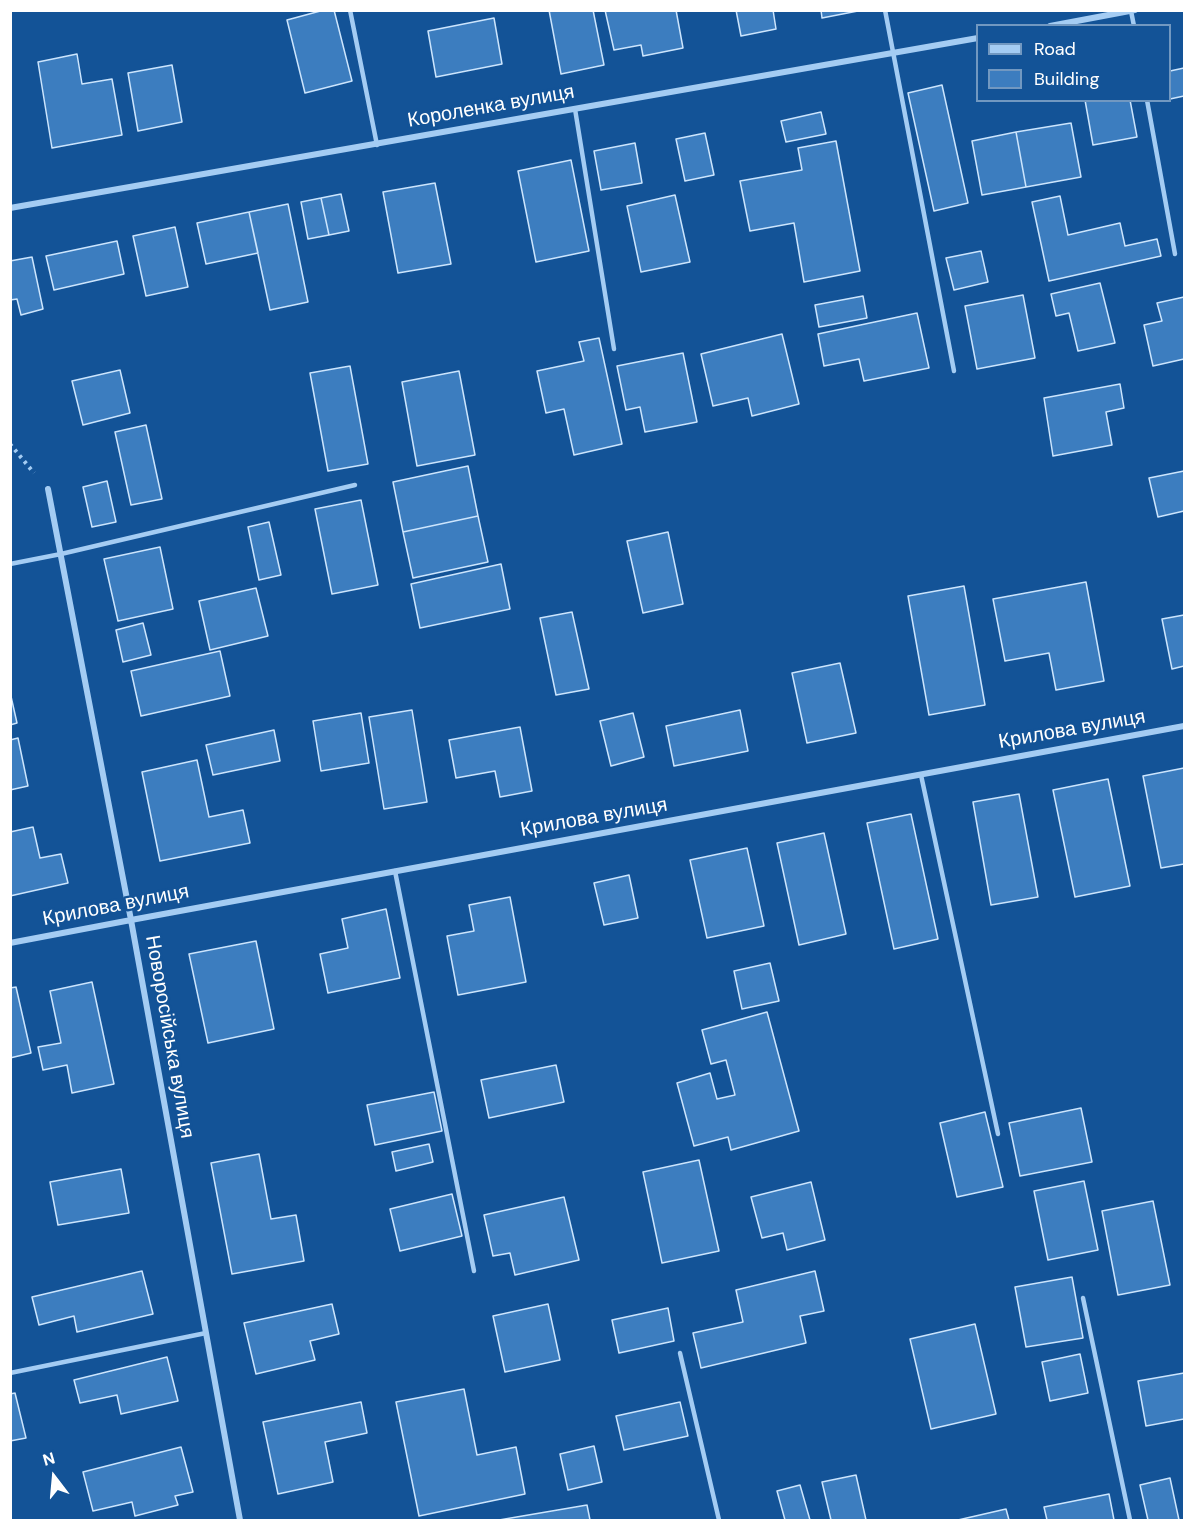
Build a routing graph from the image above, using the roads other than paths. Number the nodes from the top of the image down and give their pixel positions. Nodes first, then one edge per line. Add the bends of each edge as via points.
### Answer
1 (350, 10) edge
2 (885, 10) edge
3 (1133, 11) edge
4 (1061, 24) edge
5 (976, 38) edge
6 (893, 53) junction
7 (1147, 102) edge
8 (575, 109) junction
9 (376, 145) junction
10 (10, 208) edge
11 (1175, 254) dead end
12 (614, 349) dead end
13 (954, 371) dead end
14 (355, 485) dead end
15 (48, 489) road end
16 (61, 554) junction
17 (10, 564) edge
18 (1185, 726) edge
19 (921, 775) junction
20 (395, 871) junction
21 (131, 920) junction
22 (10, 943) edge
23 (998, 1134) dead end
24 (474, 1271) dead end
25 (1083, 1298) dead end
26 (206, 1333) junction
27 (681, 1353) dead end
28 (10, 1373) edge
29 (240, 1521) edge
30 (719, 1521) edge
31 (1130, 1521) edge

1 - 9 lane
2 - 6 lane
3 - 4 street
5 - 6 street, Короленка вулиця
6 - 8 street, Короленка вулиця
6 - 13 lane
7 - 11 lane
8 - 9 street, Короленка вулиця
8 - 12 lane
9 - 10 street, Короленка вулиця
14 - 16 lane
15 - 16 street, Новоросійська вулиця
16 - 17 lane
16 - 21 street, Новоросійська вулиця
18 - 19 street, Крилова вулиця
19 - 20 street, Крилова вулиця
19 - 23 lane
20 - 21 street, Крилова вулиця
20 - 24 lane
21 - 22 street, Крилова вулиця
21 - 26 street, Новоросійська вулиця
25 - 31 lane
26 - 28 lane
26 - 29 street, Новоросійська вулиця
27 - 30 lane

